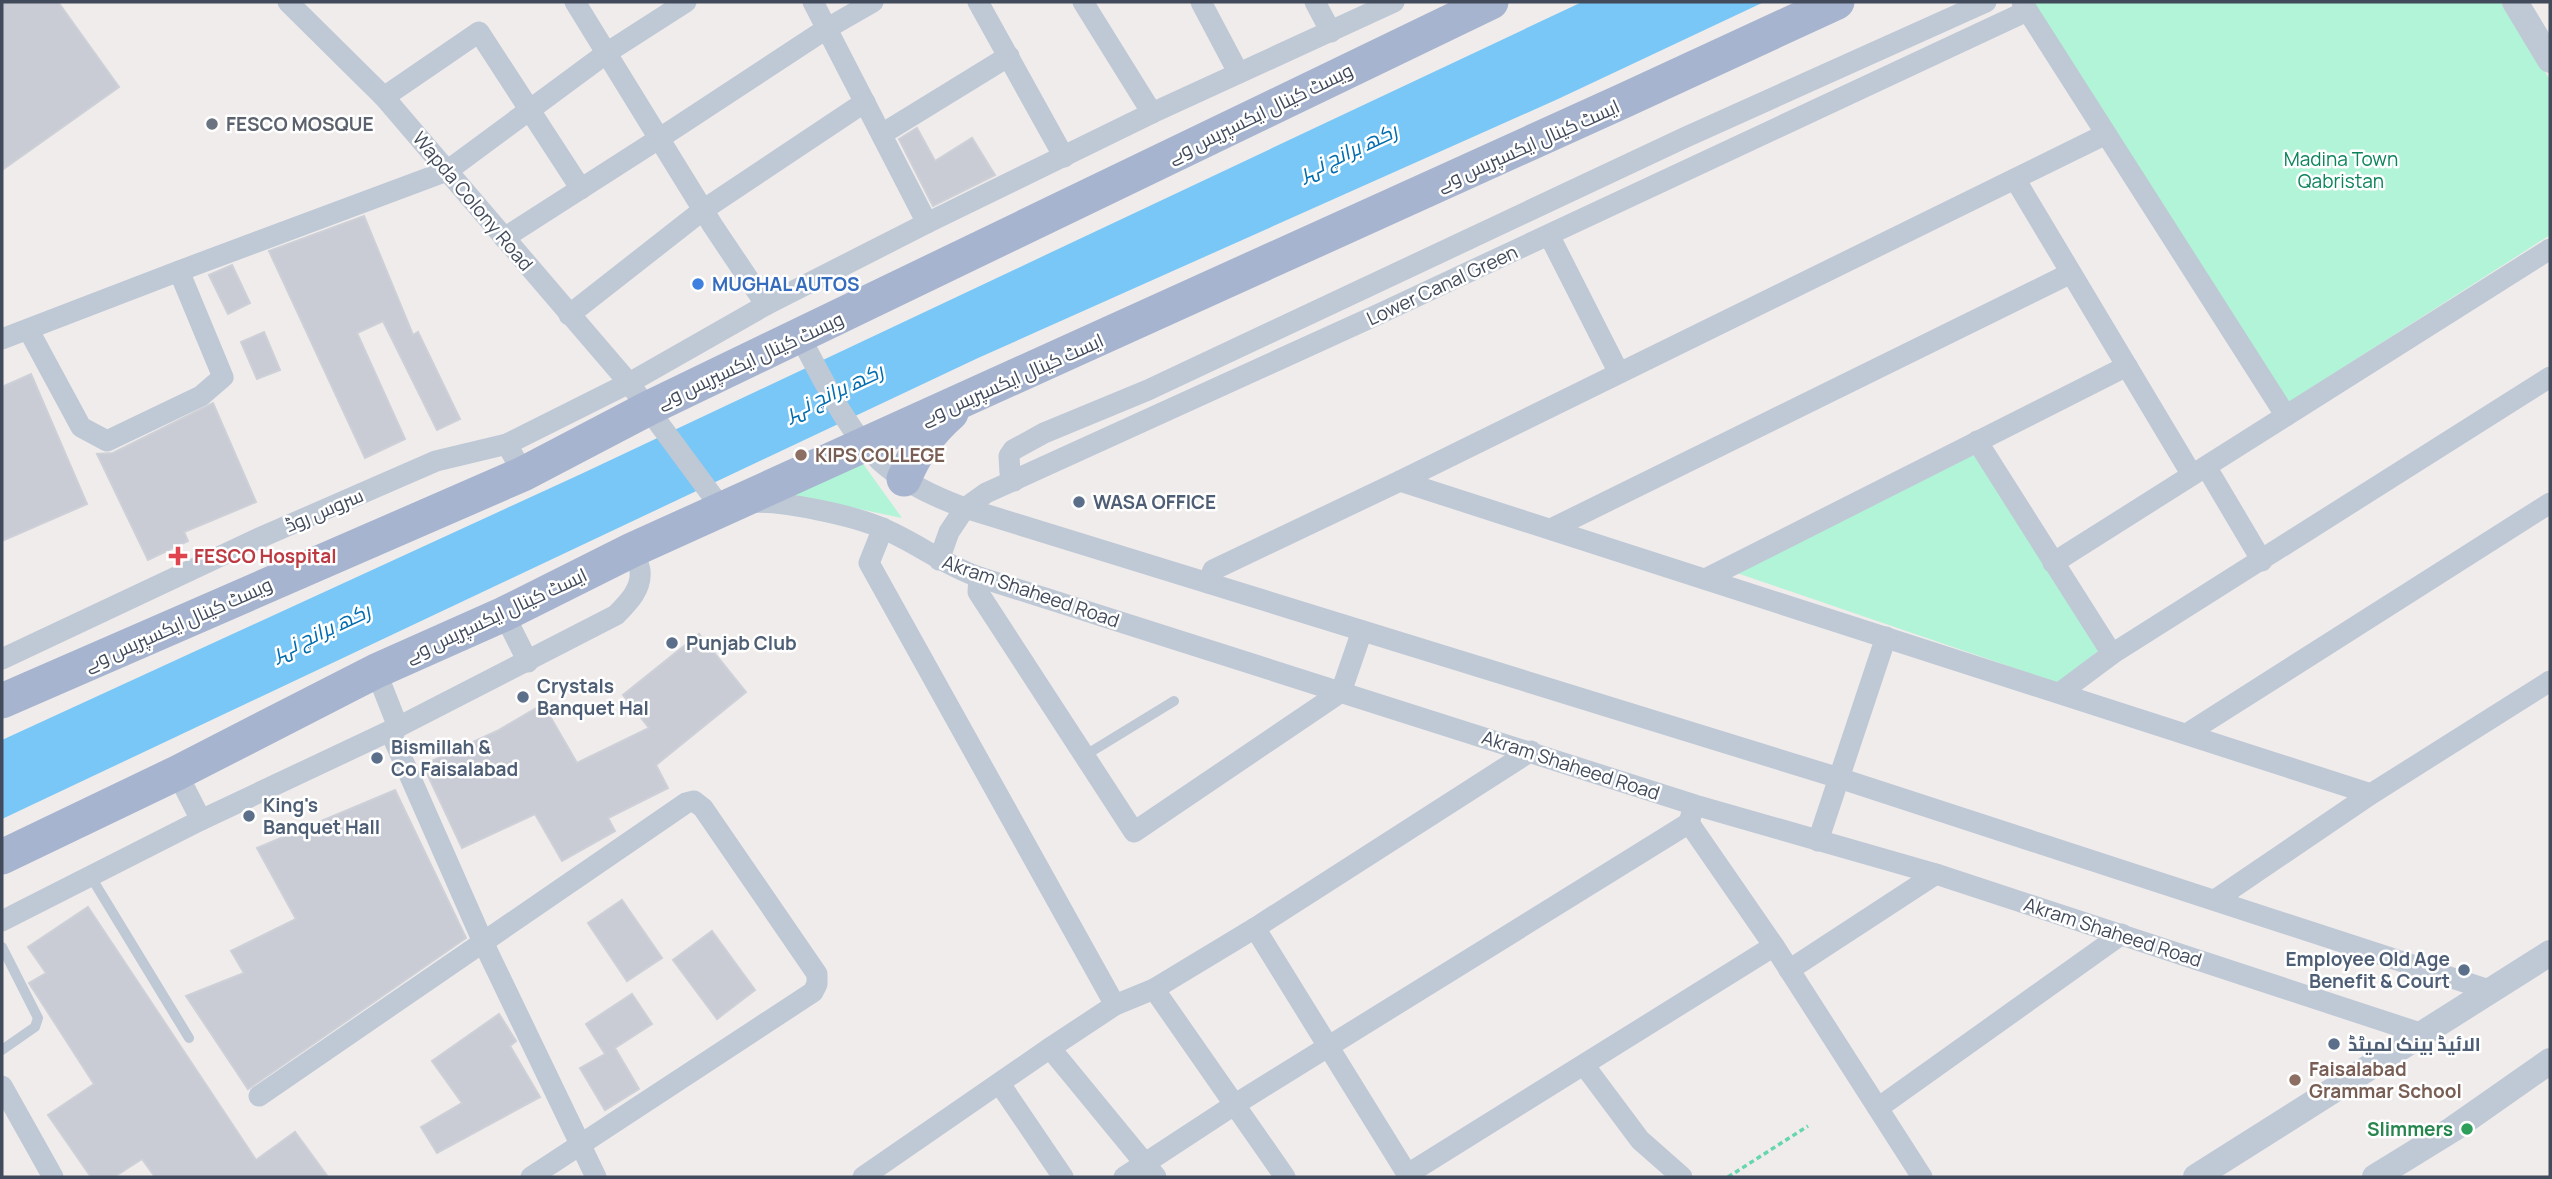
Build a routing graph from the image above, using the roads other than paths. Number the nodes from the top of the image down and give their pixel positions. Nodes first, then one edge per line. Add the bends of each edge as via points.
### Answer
1 (288, 2) edge
2 (575, 2) edge
3 (686, 2) edge
4 (813, 2) edge
5 (873, 2) edge
6 (978, 2) edge
7 (1083, 2) edge
8 (1201, 2) edge
9 (1315, 2) edge
10 (1394, 2) edge
11 (1491, 2) edge
12 (1837, 2) edge
13 (1986, 2) edge
14 (2515, 2) edge
15 (2024, 6) edge
16 (826, 29) junction
17 (1331, 32) junction
18 (607, 52) junction
19 (1009, 56) junction
20 (2550, 60) edge
21 (1238, 72) junction
22 (384, 97) junction
23 (865, 102) junction
24 (530, 110) junction
25 (1152, 113) junction
26 (883, 134) junction
27 (2106, 134) junction
28 (660, 138) junction
29 (1064, 157) junction
30 (447, 171) junction
31 (2015, 179) junction
32 (581, 189) junction
33 (703, 210) junction
34 (927, 223) junction
35 (1549, 235) junction
36 (504, 238) junction
37 (2550, 249) edge
38 (178, 271) junction
39 (2071, 273) junction
40 (765, 304) junction
41 (569, 315) junction
42 (27, 329) junction
43 (2, 339) edge
44 (804, 344) junction
45 (2127, 366) junction
46 (1619, 373) junction
47 (2550, 377) edge
48 (1009, 380) junction
49 (646, 405) junction
50 (2286, 416) junction
51 (858, 436) junction
52 (1977, 441) junction
53 (515, 459) junction
54 (2199, 472) junction
55 (904, 479) junction
56 (1014, 481) junction
57 (1400, 481) junction
58 (717, 502) junction
59 (2550, 503) edge
60 (965, 508) junction
61 (883, 528) junction
62 (1552, 529) junction
63 (632, 550) junction
64 (939, 561) junction
65 (2262, 561) junction
66 (2053, 563) junction
67 (979, 577) junction
68 (1705, 579) junction
69 (1208, 583) junction
70 (504, 614) junction
71 (1363, 631) junction
72 (1886, 636) junction
73 (27, 647) junction
74 (2112, 654) junction
75 (2, 659) edge
76 (528, 662) junction
77 (376, 671) junction
78 (2550, 681) edge
79 (46, 682) junction
80 (1341, 692) junction
81 (2061, 692) junction
82 (2, 701) edge
83 (1174, 701) dead end
84 (394, 729) junction
85 (2188, 733) junction
86 (1531, 751) junction
87 (1084, 756) junction
88 (177, 773) junction
89 (1839, 778) junction
90 (2371, 794) junction
91 (1692, 814) junction
92 (201, 820) junction
93 (1818, 841) junction
94 (2, 857) edge
95 (1936, 874) junction
96 (91, 877) junction
97 (2215, 900) junction
98 (2, 921) edge
99 (1255, 928) junction
100 (2122, 934) junction
101 (482, 942) junction
102 (1774, 946) junction
103 (2, 947) edge
104 (2550, 953) edge
105 (1789, 970) junction
106 (1154, 989) junction
107 (2492, 991) junction
108 (1115, 1005) junction
109 (2423, 1034) junction
110 (189, 1038) dead end
111 (1050, 1048) junction
112 (1329, 1048) junction
113 (2, 1050) edge
114 (1584, 1065) junction
115 (2546, 1067) edge
116 (1000, 1084) junction
117 (2, 1086) edge
118 (259, 1096) dead end
119 (1234, 1105) junction
120 (1878, 1108) junction
121 (580, 1144) junction
122 (2233, 1167) edge
123 (1150, 1170) edge
124 (1409, 1176) edge
125 (53, 1177) edge
126 (531, 1177) edge
127 (596, 1177) edge
128 (863, 1177) edge
129 (1063, 1177) edge
130 (1124, 1177) edge
131 (1285, 1177) edge
132 (1682, 1177) edge
133 (1922, 1177) edge
134 (2196, 1177) edge
135 (2375, 1177) edge

1 - 22 street, Wapda Colony Road
2 - 18 street
3 - 18 street
4 - 16 street
5 - 16 street
6 - 19 street
7 - 25 street
8 - 21 street
9 - 17 street
10 - 17 street
11 - 44 main road, ویسٹ کینال ایکسپریس وے
12 - 48 main road, ایسٹ کینال ایکسپریس وے
13 - 56 street via 1686,137 1148,390 1044,433 1009,456
14 - 20 street
15 - 27 street
15 - 35 street, Lower Canal Green
16 - 23 street
16 - 28 street
17 - 21 street
18 - 24 street
18 - 28 street
19 - 26 street
19 - 29 street
21 - 25 street
22 - 24 street via 479,32
22 - 30 street, Wapda Colony Road
23 - 26 street
23 - 33 street
24 - 30 street
24 - 32 street
25 - 29 street
26 - 34 street
27 - 31 street
27 - 50 street
28 - 32 street
28 - 33 street
29 - 34 street
30 - 36 street, Wapda Colony Road
30 - 38 street
31 - 39 street
31 - 46 street
32 - 36 street
33 - 40 street
33 - 41 street
34 - 40 street
35 - 46 street
35 - 56 street, Lower Canal Green
36 - 41 street, Wapda Colony Road
37 - 50 street
38 - 42 street
38 - 42 street via 223,377 201,396 107,441 81,427
39 - 45 street
39 - 62 street
40 - 49 street
41 - 49 street, Wapda Colony Road
42 - 43 street
44 - 49 main road, ویسٹ کینال ایکسپریس وے
44 - 51 street
45 - 52 street
45 - 54 street
46 - 57 street
47 - 65 street
48 - 51 main road, ایسٹ کینال ایکسپریس وے
48 - 55 main road via 962,403 934,428 915,453
49 - 53 main road, ویسٹ کینال ایکسپریس وے
49 - 58 street, Wapda Colony Road
50 - 54 street
51 - 55 street
51 - 58 main road, ایسٹ کینال ایکسپریس وے
52 - 66 street
52 - 68 street
53 - 73 street, سروس روڈ via 436,461 257,538
53 - 79 main road, ویسٹ کینال ایکسپریس وے
54 - 65 street
54 - 66 street
55 - 60 street
56 - 60 street, Lower Canal Green
57 - 62 street
57 - 69 street via 1213,570
58 - 61 street, Akram Shaheed Road via 775,504
58 - 63 main road, ایسٹ کینال ایکسپریس وے
59 - 85 street
60 - 64 street via 949,532
60 - 69 street
61 - 64 street, Akram Shaheed Road
61 - 108 street via 869,563
62 - 68 street
63 - 70 main road, ایسٹ کینال ایکسپریس وے
63 - 76 street via 640,571 637,589 617,615
64 - 67 street, Akram Shaheed Road
65 - 74 street
66 - 74 street
67 - 80 street, Akram Shaheed Road
67 - 87 street via 978,592
68 - 72 street
69 - 71 street
70 - 76 street
70 - 77 main road, ایسٹ کینال ایکسپریس وے
71 - 80 street
71 - 89 street
72 - 81 street
72 - 89 street
73 - 75 street, سروس روڈ
73 - 79 street
74 - 81 street
76 - 84 street
77 - 84 street
77 - 88 main road, ایسٹ کینال ایکسپریس وے
78 - 90 street
79 - 82 main road, ویسٹ کینال ایکسپریس وے
80 - 86 street, Akram Shaheed Road
80 - 87 street via 1135,832
81 - 85 street
83 - 87 lane
84 - 92 street
84 - 101 street
85 - 90 street
86 - 91 street, Akram Shaheed Road
86 - 99 street
88 - 92 street
88 - 94 main road, ایسٹ کینال ایکسپریس وے
89 - 93 street
89 - 97 street
90 - 97 street
91 - 93 street, Akram Shaheed Road
91 - 102 street
91 - 112 street
92 - 96 street
93 - 95 street, Akram Shaheed Road
95 - 100 street, Akram Shaheed Road
95 - 105 street
96 - 98 street
96 - 110 lane
97 - 107 street
99 - 106 street
99 - 112 street
100 - 109 street, Akram Shaheed Road
100 - 120 street
101 - 118 street
101 - 121 street
101 - 121 street via 694,801 817,974 813,992
102 - 105 street
102 - 114 street
103 - 113 lane via 38,1018 35,1027
104 - 107 street
105 - 120 street
106 - 108 street
106 - 119 street
107 - 109 street
108 - 111 street
109 - 122 street
111 - 116 street
111 - 123 street
112 - 119 street
112 - 124 street
114 - 124 street
114 - 132 street via 1640,1140
115 - 135 street
116 - 128 street
116 - 129 street
117 - 125 street
119 - 123 street
119 - 131 street
120 - 133 street
121 - 126 street
121 - 127 street
122 - 134 street
123 - 130 street

